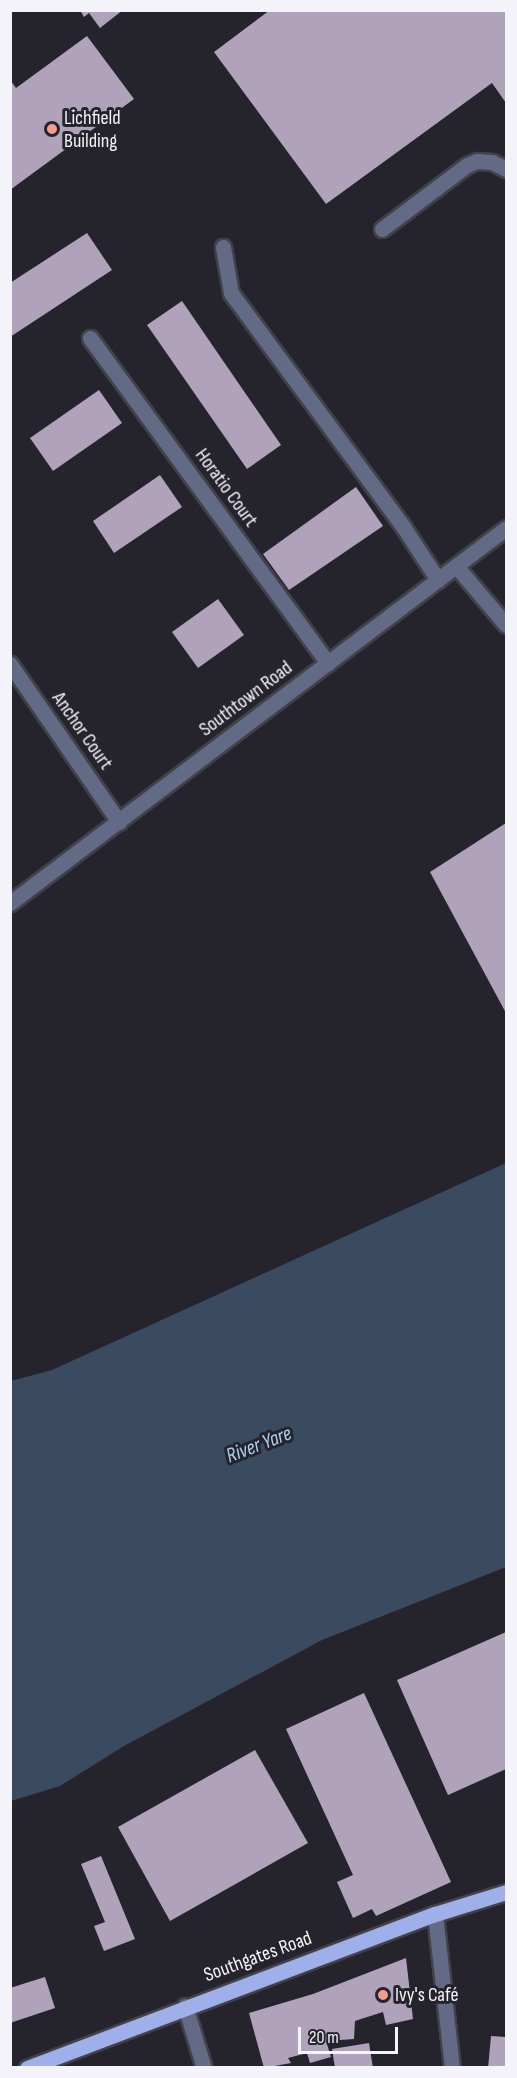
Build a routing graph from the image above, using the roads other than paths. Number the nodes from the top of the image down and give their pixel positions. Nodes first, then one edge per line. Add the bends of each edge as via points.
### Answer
1 (507, 169) edge
2 (382, 229) dead end
3 (223, 247) dead end
4 (90, 338) dead end
5 (507, 528) edge
6 (456, 566) junction
7 (438, 580) junction
8 (507, 625) edge
9 (328, 663) junction
10 (10, 664) edge
11 (119, 822) junction
12 (10, 903) edge
13 (507, 1892) edge
14 (435, 1914) junction
15 (185, 2006) junction
16 (27, 2067) edge
17 (204, 2067) edge
18 (453, 2067) edge

1 - 2 street via 492,162 466,165
3 - 7 street via 231,293 398,519
4 - 9 street, Horatio Court
5 - 6 street, Southtown Road
6 - 7 street, Southtown Road
6 - 8 street
7 - 9 street, Southtown Road
9 - 11 street, Southtown Road
10 - 11 street, Anchor Court
11 - 12 street, Southtown Road
13 - 14 main road, Southgates Road
14 - 15 main road, Southgates Road
14 - 18 street
15 - 16 main road, Southgates Road
15 - 17 street

